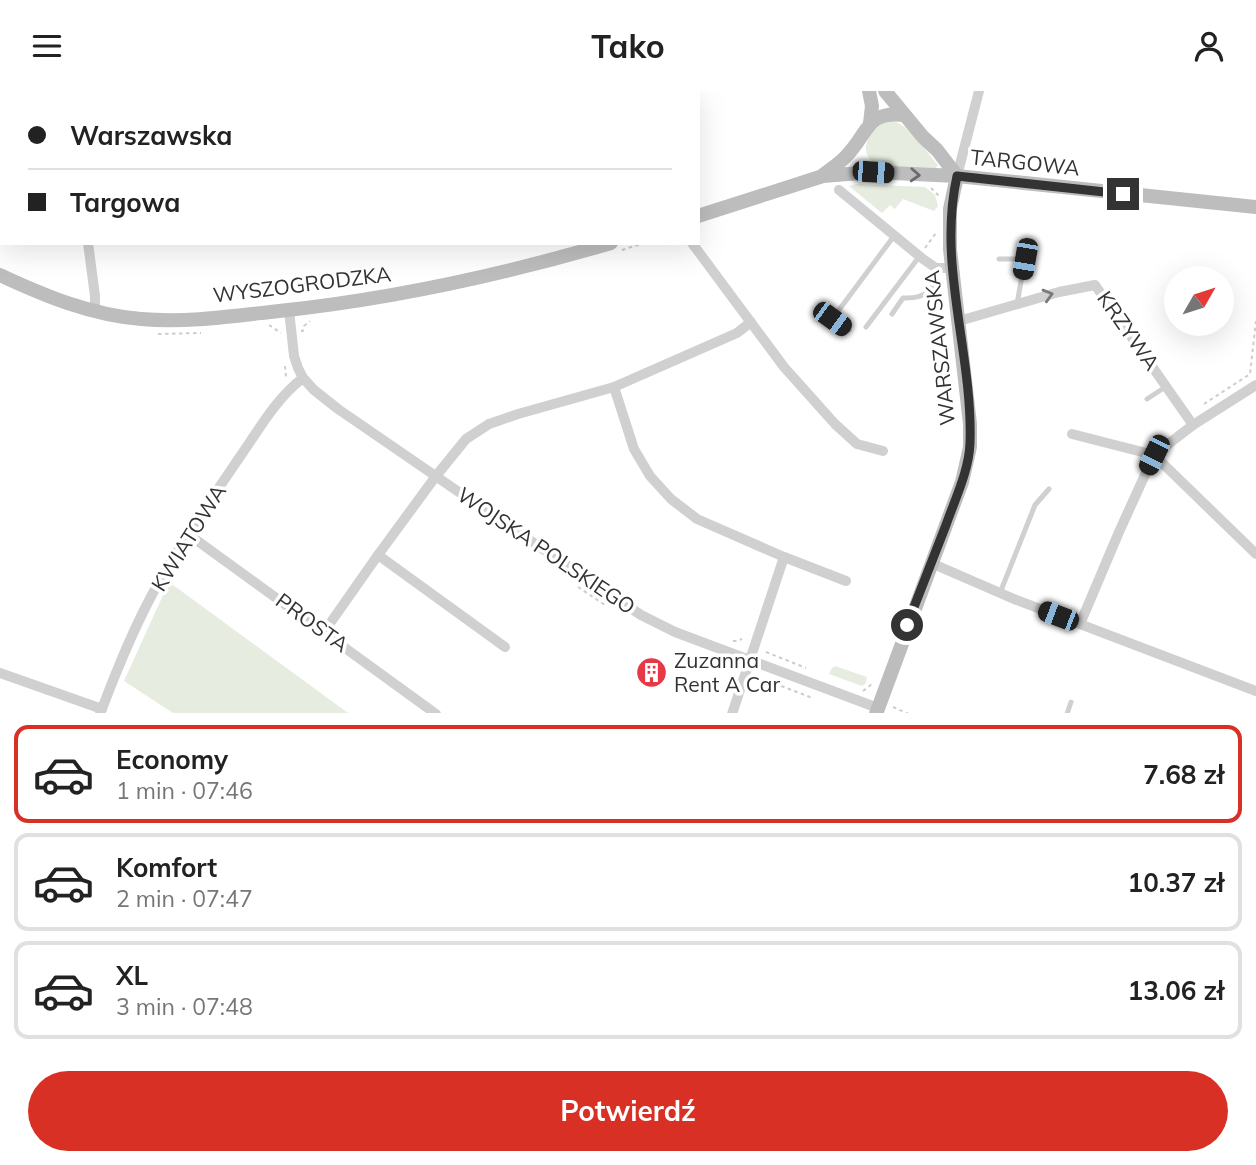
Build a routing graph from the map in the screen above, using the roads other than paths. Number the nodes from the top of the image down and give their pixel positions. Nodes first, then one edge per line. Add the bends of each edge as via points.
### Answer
1 (869, 91) edge
2 (885, 91) edge
3 (979, 91) edge
4 (904, 115) junction
5 (870, 123) junction
6 (859, 142) junction
7 (873, 172) junction
8 (823, 176) junction
9 (957, 176) junction
10 (839, 190) dead end
11 (1256, 208) edge
12 (700, 215) edge
13 (894, 236) junction
14 (88, 245) edge
15 (603, 245) edge
16 (693, 245) edge
17 (921, 254) junction
18 (999, 259) dead end
19 (936, 268) junction
20 (952, 268) junction
21 (0, 275) edge
22 (1017, 304) junction
23 (289, 310) junction
24 (95, 312) junction
25 (892, 314) dead end
26 (959, 321) junction
27 (751, 322) junction
28 (866, 327) dead end
29 (849, 330) dead end
30 (303, 378) junction
31 (1256, 385) edge
32 (1167, 386) junction
33 (614, 387) junction
34 (1147, 399) dead end
35 (1193, 425) junction
36 (1072, 434) dead end
37 (883, 451) dead end
38 (1154, 455) junction
39 (436, 476) junction
40 (1049, 489) dead end
41 (188, 534) junction
42 (1256, 554) edge
43 (378, 555) junction
44 (784, 557) junction
45 (931, 563) junction
46 (846, 581) dead end
47 (1000, 593) junction
48 (1080, 624) junction
49 (324, 632) junction
50 (505, 647) dead end
51 (750, 659) junction
52 (0, 673) edge
53 (1256, 691) edge
54 (1071, 702) dead end
55 (882, 709) edge
56 (101, 711) edge
57 (436, 713) edge
58 (732, 713) edge
59 (1067, 713) edge

1 - 5 main road
2 - 4 main road
3 - 9 street, WARSZAWSKA
4 - 5 main road via 880,116
4 - 9 main road
5 - 6 main road
6 - 7 main road via 860,158
6 - 8 main road
7 - 8 main road
7 -> 9 main road
8 - 12 main road
9 - 11 main road, TARGOWA
9 - 20 main road, WARSZAWSKA via 949,227
10 - 13 street
13 - 17 street
13 - 29 lane via 832,319
14 - 24 street
15 - 23 main road, WYSZOGRODZKA via 402,294
16 - 27 street
17 - 19 street
17 - 28 lane
18 - 22 lane via 1025,259
19 - 20 street
19 - 25 lane via 937,279 928,292 903,298
20 - 26 main road, WARSZAWSKA
21 - 24 main road, WYSZOGRODZKA
22 - 26 street, KRZYWA
22 -> 32 street, KRZYWA via 1095,285
23 - 24 main road, WYSZOGRODZKA via 184,321
23 - 30 street via 294,356
26 - 45 main road, WARSZAWSKA via 970,447 962,482
27 - 33 street via 737,333
27 - 37 street via 835,424 857,444
30 - 39 street, WOJSKA POLSKIEGO via 338,409
30 - 41 street, KWIATOWA via 275,407
31 - 35 street
32 - 34 lane
32 - 35 street, KRZYWA
33 - 39 street via 489,424 466,439
33 - 44 street via 634,449 671,499 697,519
35 - 38 street
36 - 38 street
38 - 42 street
38 - 48 street
39 - 43 street
39 - 51 street, WOJSKA POLSKIEGO via 641,615
40 - 47 lane via 1035,505
41 - 49 street, PROSTA
41 - 56 street, KWIATOWA via 130,639
43 - 49 street
43 - 50 street
44 - 46 street
44 - 51 street
45 - 47 street
45 - 55 main road, WARSZAWSKA
47 - 48 street
48 - 53 street
49 - 57 street, PROSTA
51 - 55 street, WOJSKA POLSKIEGO
51 - 58 street
52 - 56 street
54 - 59 lane

